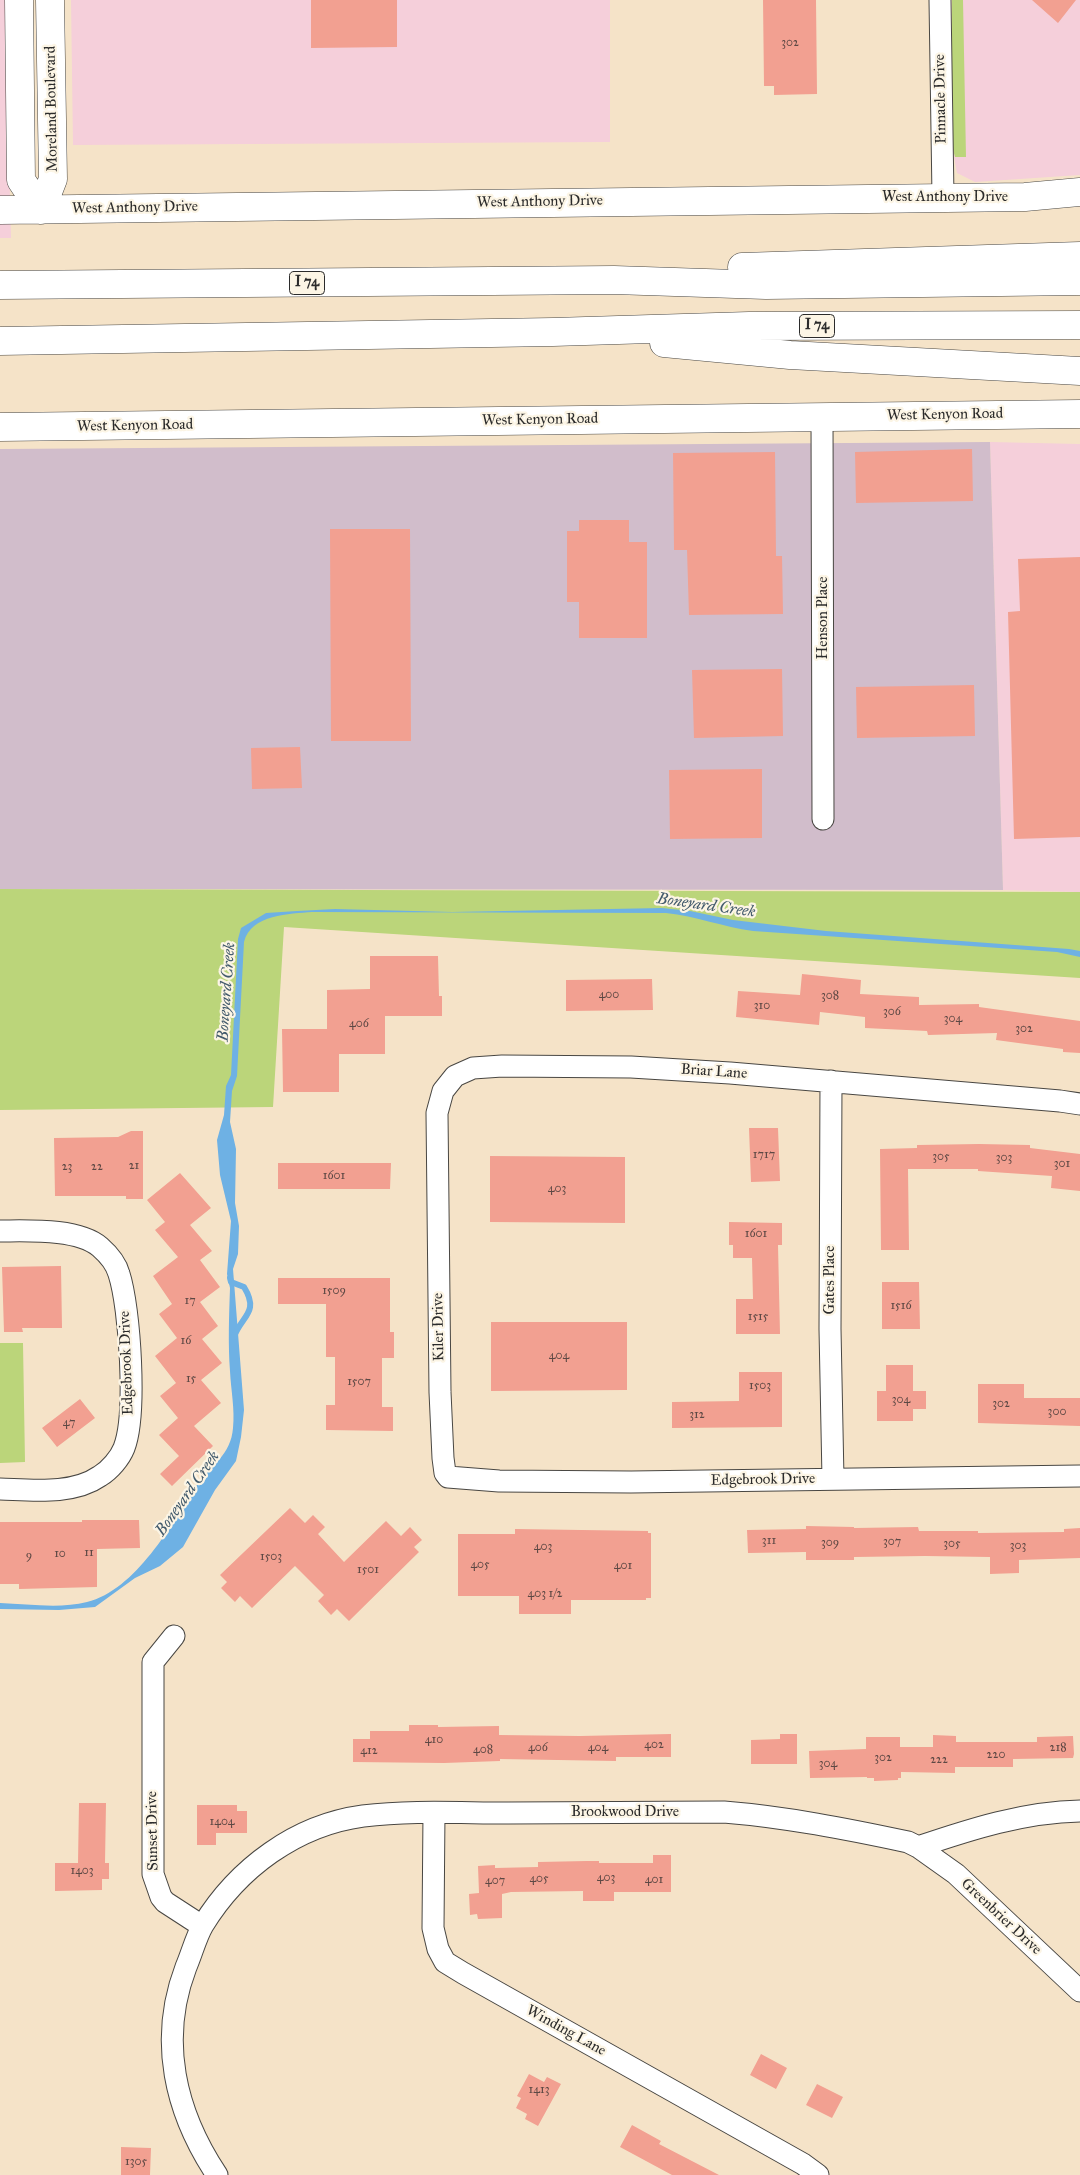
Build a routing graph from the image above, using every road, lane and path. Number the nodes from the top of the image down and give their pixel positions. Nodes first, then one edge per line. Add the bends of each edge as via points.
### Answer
1 (19, 0) edge
2 (50, 0) edge
3 (940, 0) edge
4 (1080, 192) edge
5 (943, 197) junction
6 (0, 210) edge
7 (41, 210) junction
8 (1080, 256) edge
9 (614, 280) junction
10 (1080, 281) edge
11 (0, 285) edge
12 (1080, 325) edge
13 (554, 332) junction
14 (0, 341) edge
15 (1080, 371) edge
16 (1080, 414) edge
17 (822, 417) junction
18 (0, 428) edge
19 (823, 819) dead end
20 (830, 1080) junction
21 (1080, 1104) edge
22 (438, 1177) joint
23 (0, 1231) edge
24 (447, 1476) joint
25 (1080, 1476) edge
26 (833, 1479) junction
27 (0, 1489) edge
28 (174, 1636) dead end
29 (1080, 1811) edge
30 (434, 1813) junction
31 (918, 1847) junction
32 (202, 1926) junction
33 (1080, 1991) edge
34 (218, 2175) edge
35 (818, 2175) edge

1 - 7 main road, Moreland Boulevard via 21,180
2 - 7 main road, Moreland Boulevard via 53,179
3 - 5 street, Pinnacle Drive
4 - 5 main road, West Anthony Drive via 1025,197
5 - 7 main road, West Anthony Drive
6 - 7 main road, West Anthony Drive
8 - 9 main road via 748,266
9 - 10 main road, I 74 via 766,285
9 - 11 main road, I 74
12 - 13 main road, I 74 via 749,326
13 - 14 main road, I 74
13 - 15 main road via 790,355
16 - 17 main road, West Kenyon Road
17 - 18 main road, West Kenyon Road
17 - 19 street, Henson Place
20 - 21 street, Briar Lane
20 - 22 street, Briar Lane via 631,1067 473,1068 455,1076 443,1091 437,1112
20 - 26 street, Gates Place
22 - 24 street, Kiler Drive via 440,1392
23 - 27 street, Edgebrook Drive via 75,1235 98,1245 110,1256 119,1273 125,1298 130,1421 124,1448 101,1476 67,1489
24 - 26 street, Edgebrook Drive via 499,1481
25 - 26 street, Edgebrook Drive
28 - 32 street, Sunset Drive via 153,1662 153,1874 165,1902
29 - 31 street via 1026,1816 979,1826
30 - 31 street, Brookwood Drive via 724,1812 773,1816 843,1828
30 - 32 street, Brookwood Drive via 362,1816 306,1832 276,1848 253,1866 224,1896
30 - 35 street, Winding Lane via 433,1928 445,1962
31 - 33 street, Greenbrier Drive via 956,1874
32 - 34 street via 177,1992 172,2022 173,2058 187,2121

